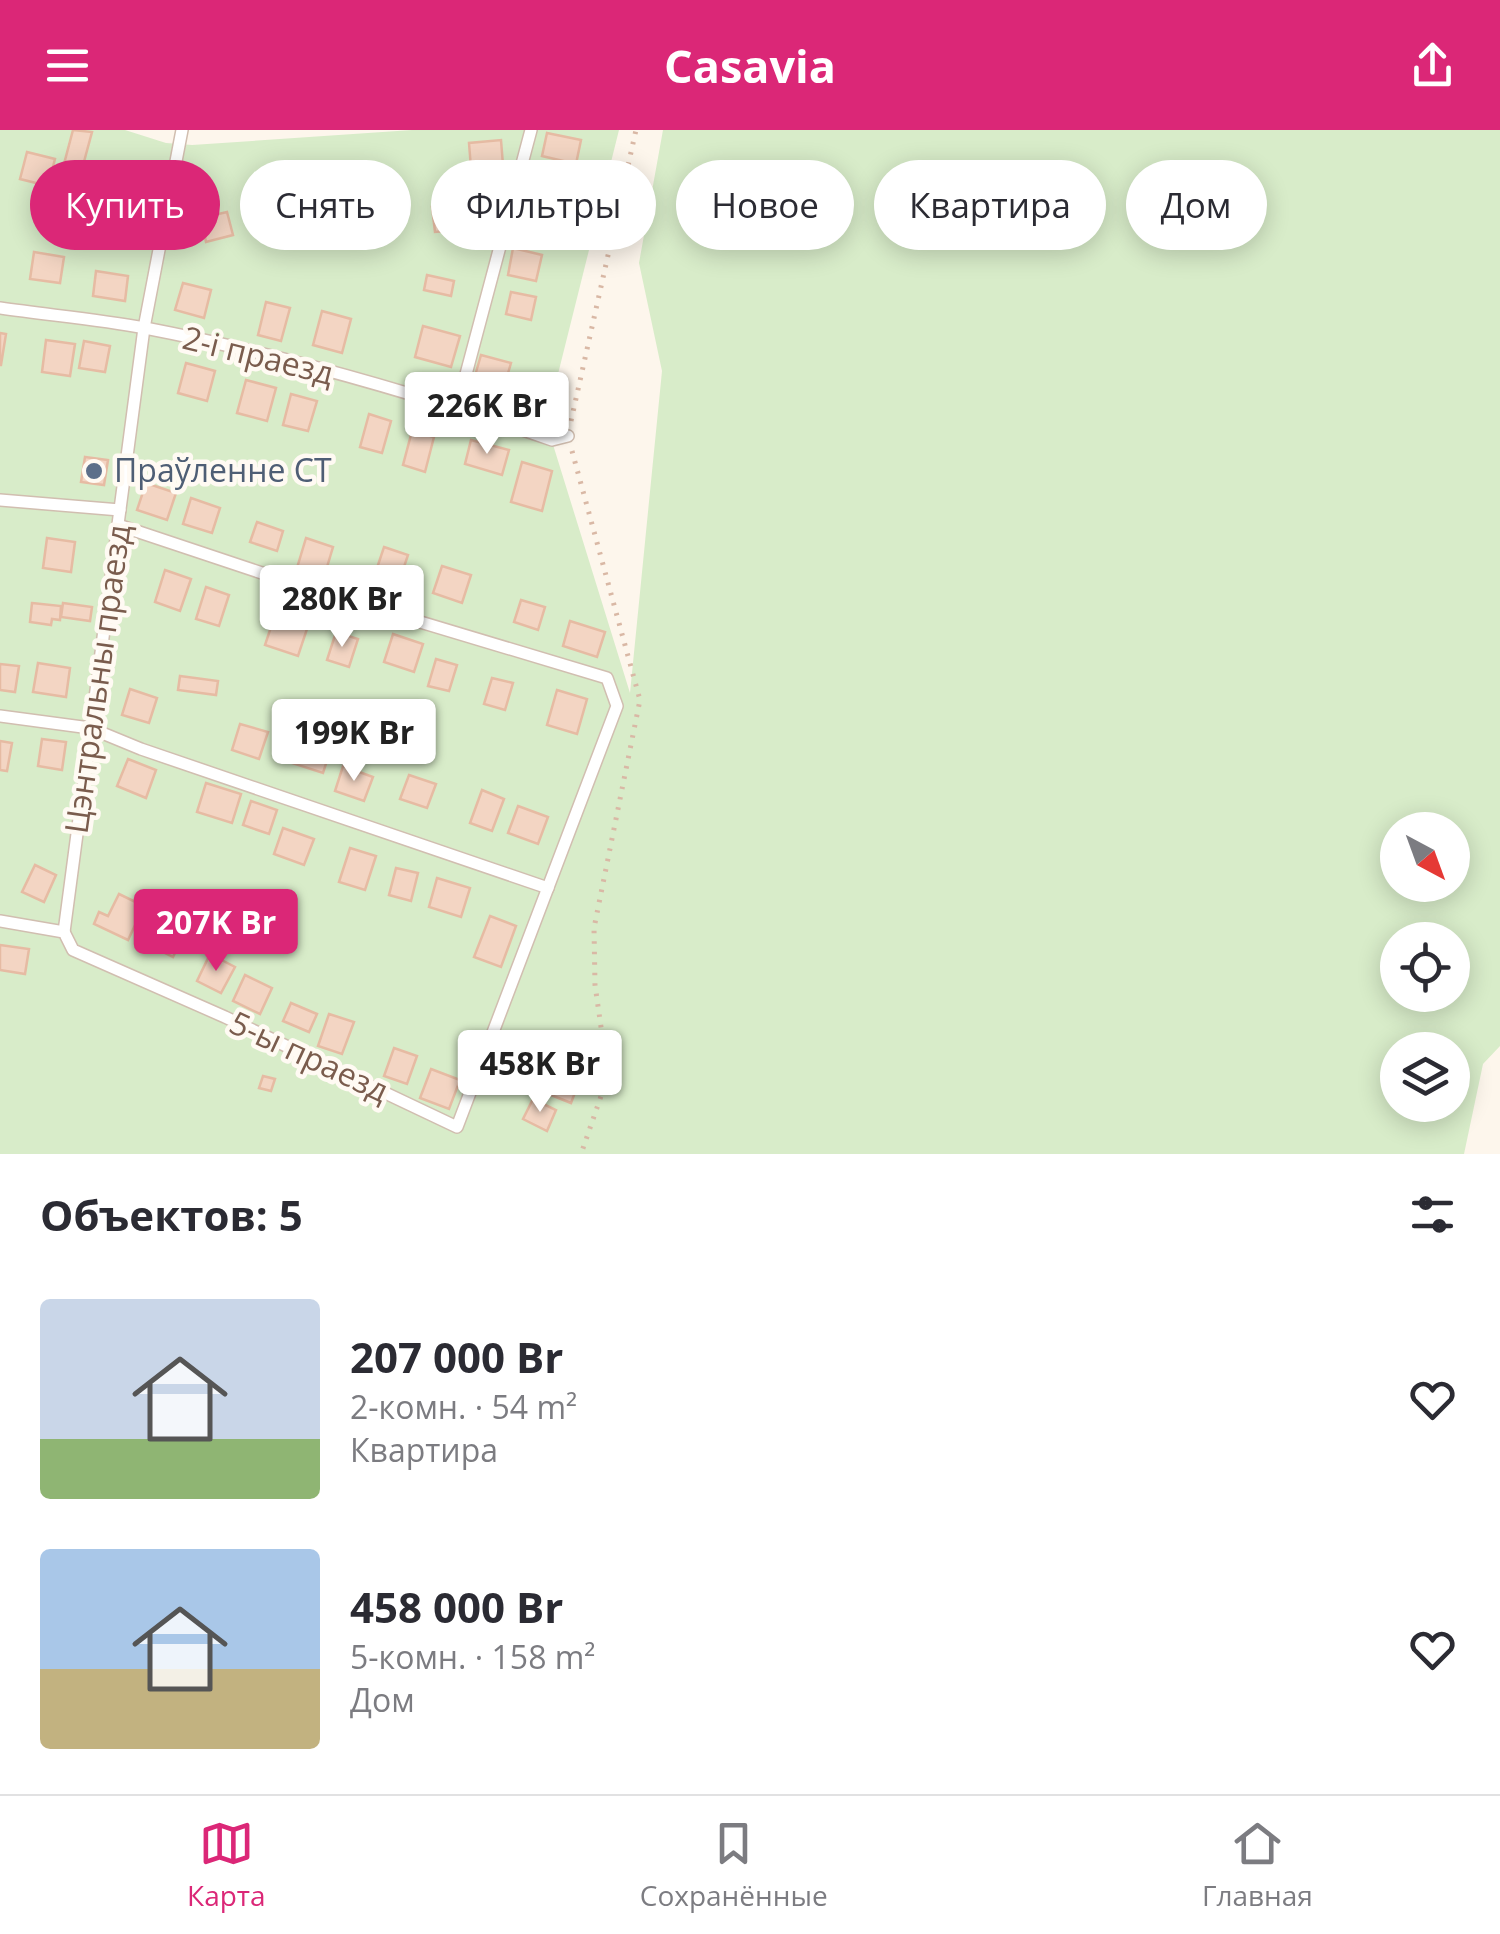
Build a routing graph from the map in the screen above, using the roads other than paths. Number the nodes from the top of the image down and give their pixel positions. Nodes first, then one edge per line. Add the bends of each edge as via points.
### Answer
1 (182, 130) edge
2 (531, 130) edge
3 (0, 308) edge
4 (144, 328) junction
5 (458, 408) junction
6 (568, 436) road end
7 (0, 500) edge
8 (120, 510) junction
9 (118, 525) junction
10 (0, 716) edge
11 (90, 728) junction
12 (548, 888) junction
13 (0, 921) edge
14 (64, 932) junction

1 - 4 lane, Цэнтральны праезд
2 - 5 lane
3 - 4 lane, 2-і праезд
4 - 5 lane, 2-і праезд
4 - 8 lane, Цэнтральны праезд
5 - 6 lane, 2-і праезд via 552,440
7 - 8 lane
8 - 9 lane, Цэнтральны праезд
9 - 11 lane, Цэнтральны праезд
9 - 12 lane, 5-ы праезд via 607,678 617,706
10 - 11 lane
11 - 12 lane
11 - 14 lane, Цэнтральны праезд
12 - 14 lane, 5-ы праезд via 457,1127 74,950
13 - 14 lane, 5-ы праезд

